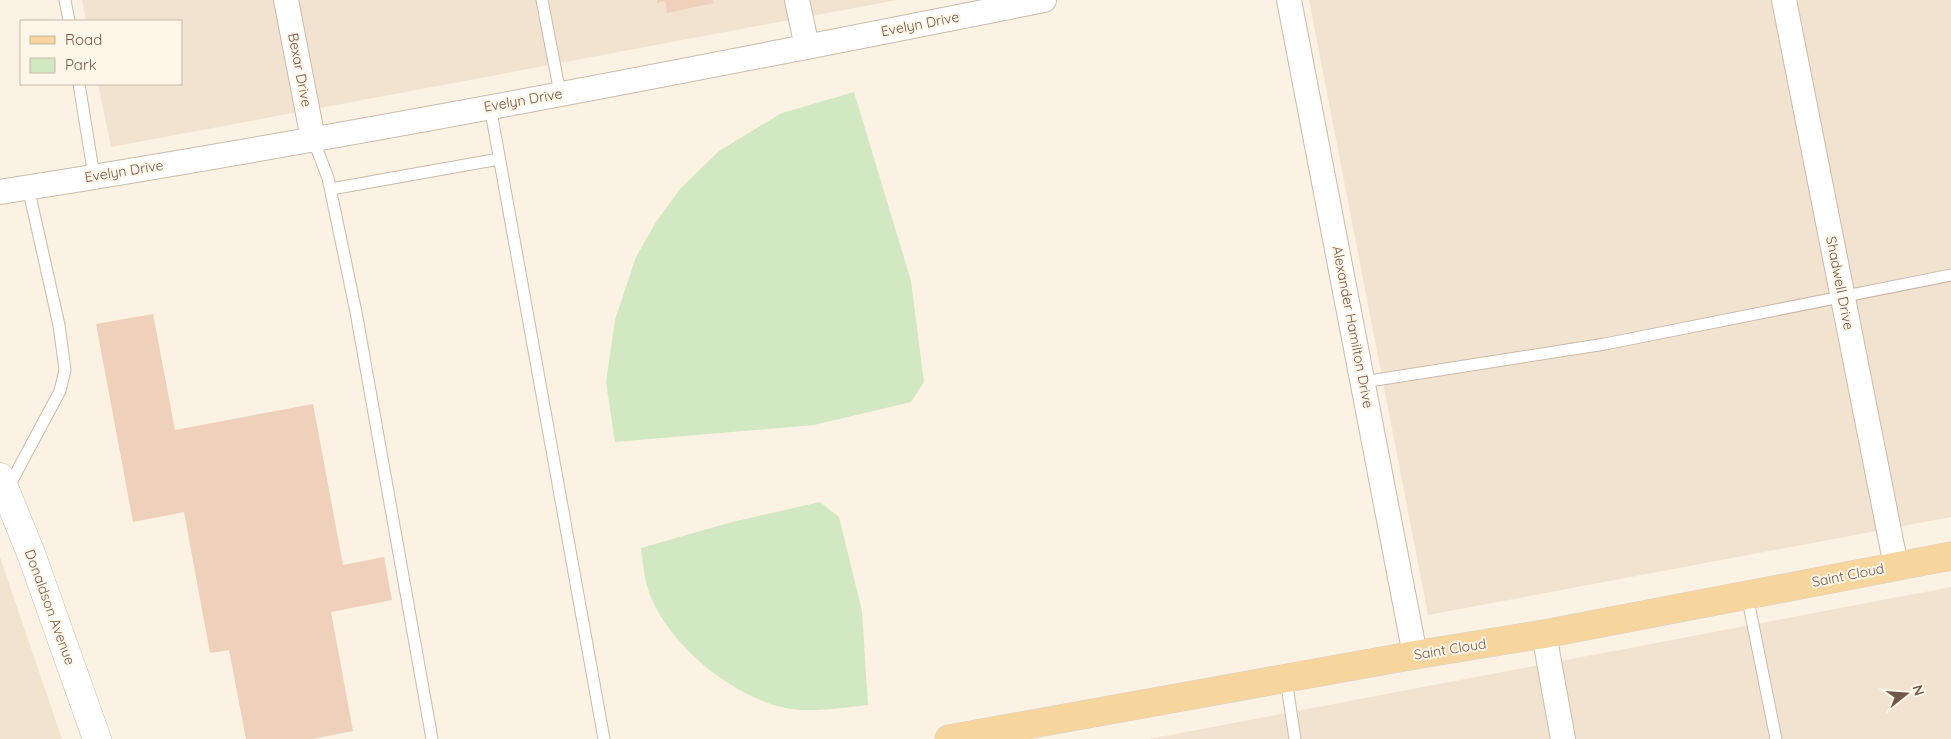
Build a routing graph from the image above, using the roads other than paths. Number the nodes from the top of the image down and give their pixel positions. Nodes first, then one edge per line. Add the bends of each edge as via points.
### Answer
1 (65, 0) edge
2 (286, 0) edge
3 (542, 0) edge
4 (798, 0) edge
5 (1043, 0) edge
6 (1289, 0) edge
7 (1784, 0) edge
8 (69, 20) edge
9 (807, 47) junction
10 (79, 85) edge
11 (560, 94) junction
12 (490, 106) junction
13 (313, 139) junction
14 (499, 159) junction
15 (94, 176) junction
16 (28, 187) junction
17 (331, 189) junction
18 (0, 192) edge
19 (1951, 274) edge
20 (1842, 296) junction
21 (1363, 382) junction
22 (3, 484) edge
23 (1951, 556) edge
24 (1896, 566) junction
25 (1747, 595) junction
26 (1544, 634) junction
27 (1415, 655) junction
28 (1286, 679) junction
29 (1030, 732) edge
30 (97, 739) edge
31 (432, 739) edge
32 (604, 739) edge
33 (949, 739) edge
34 (1295, 739) edge
35 (1563, 739) edge
36 (1776, 739) edge

1 - 8 lane
2 - 13 street, Bexar Drive
3 - 11 lane
4 - 9 street
5 - 9 street, Evelyn Drive
6 - 21 street, Alexander Hamilton Drive
7 - 20 street, Shadwell Drive
9 - 11 street, Evelyn Drive
10 - 15 lane
11 - 12 street, Evelyn Drive
12 - 13 street, Evelyn Drive
12 - 14 lane
13 - 15 street, Evelyn Drive
13 - 17 lane
14 - 17 lane
14 - 32 lane
15 - 16 street, Evelyn Drive
16 - 18 street, Evelyn Drive
16 - 22 lane via 59,325 65,370 60,391
17 - 31 lane
19 - 20 lane
20 - 21 lane via 1605,344
20 - 24 street, Shadwell Drive
21 - 27 street, Alexander Hamilton Drive
22 - 30 street, Donaldson Avenue
23 - 24 main road, Saint Cloud
24 - 25 main road, Saint Cloud
25 - 26 main road, Saint Cloud
25 - 36 lane
26 - 27 main road, Saint Cloud
26 - 35 street
27 - 28 main road, Saint Cloud
28 - 29 main road, Saint Cloud
28 - 34 lane
29 - 33 main road, Saint Cloud

